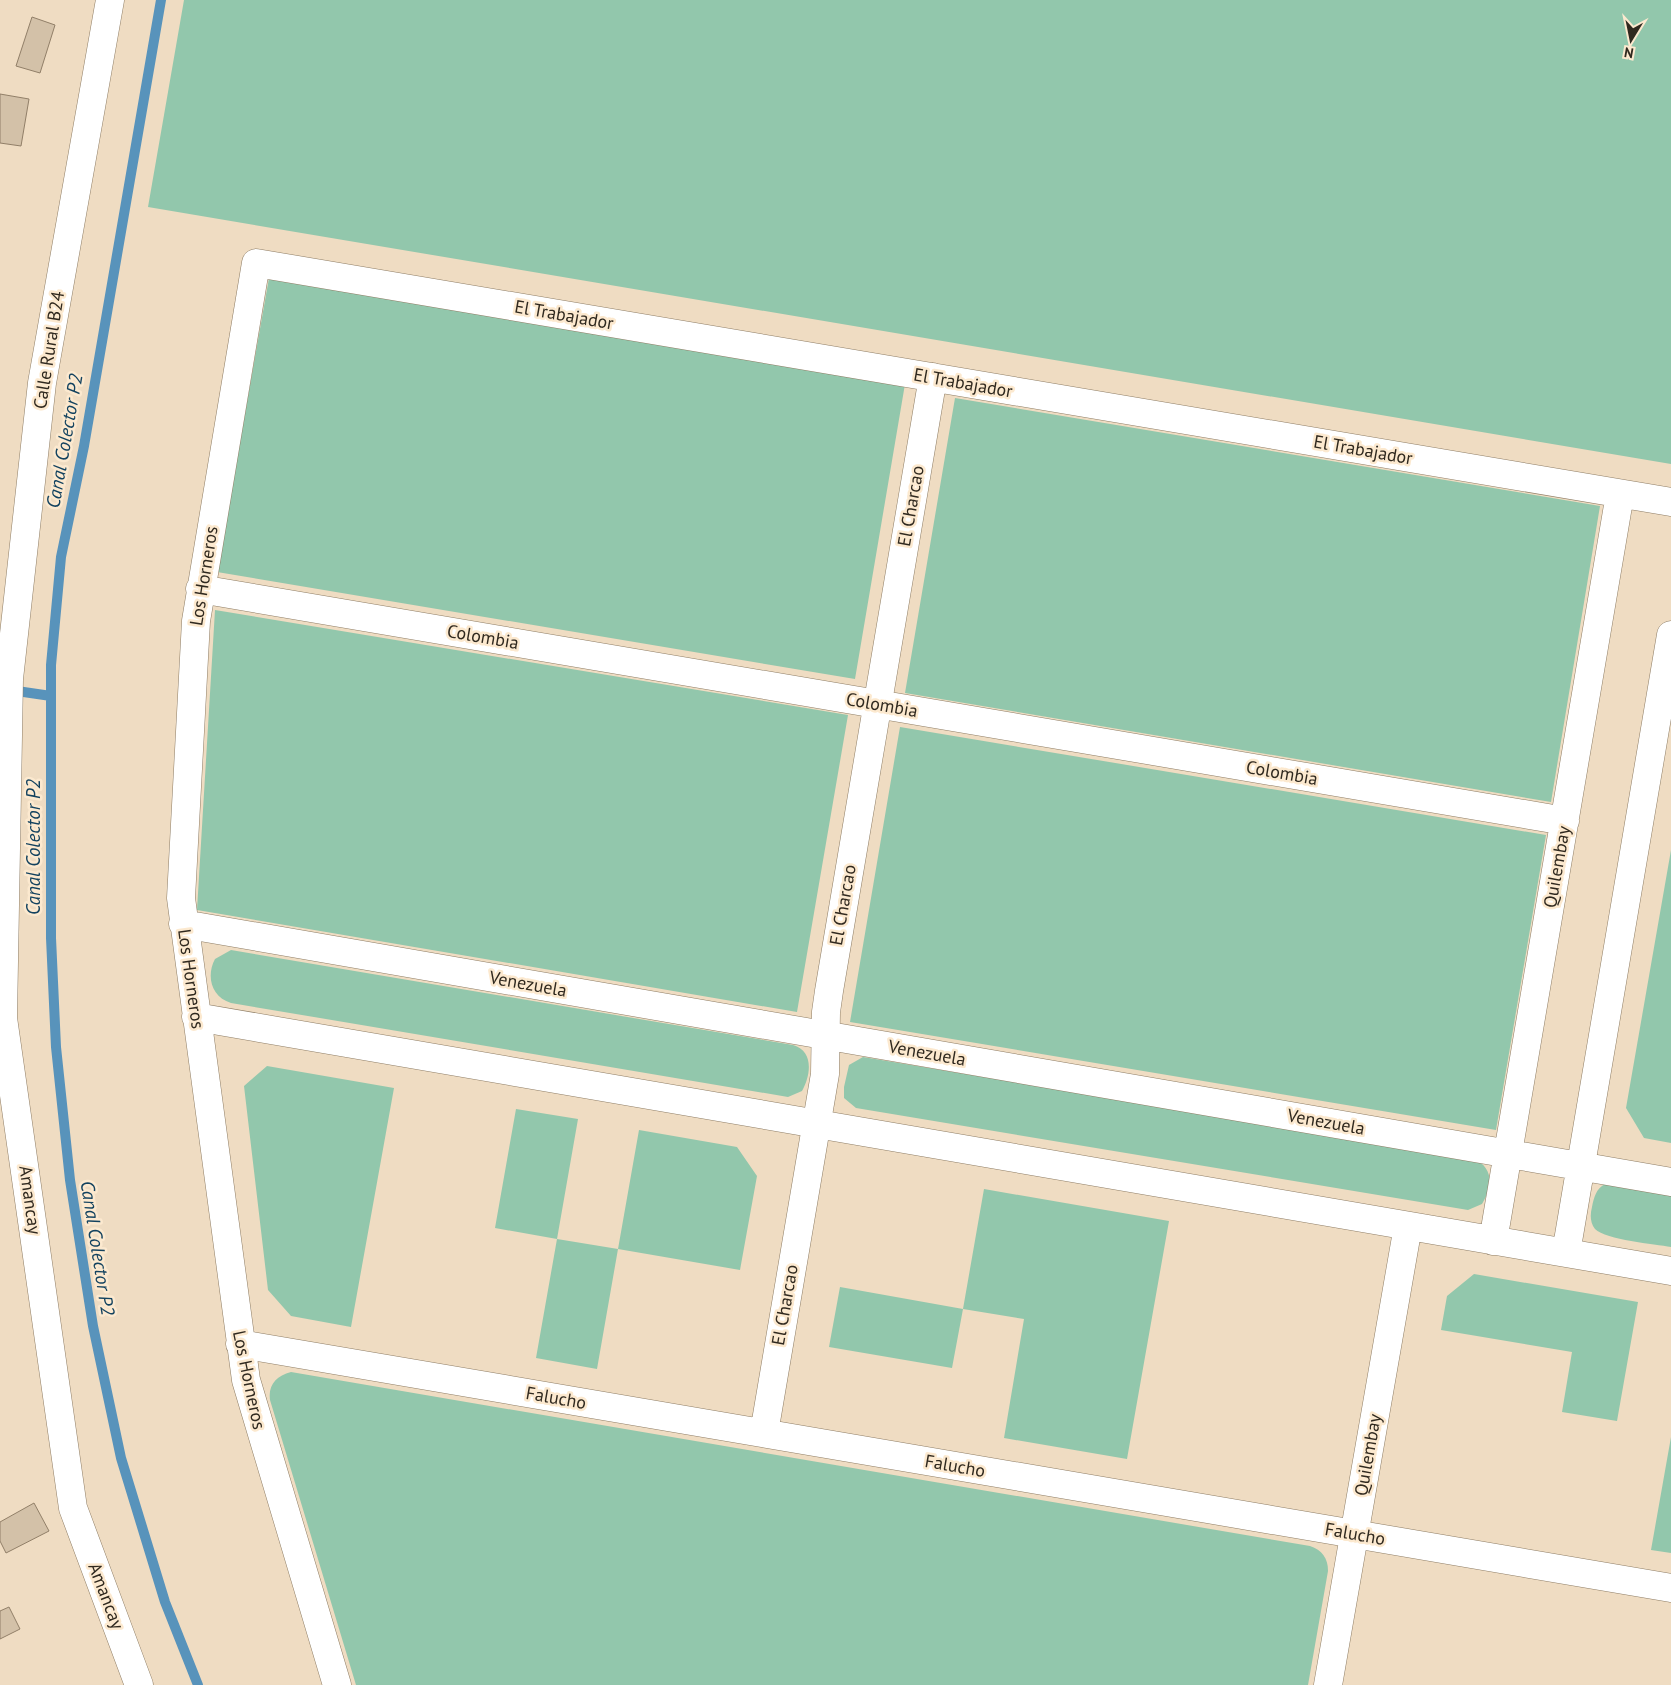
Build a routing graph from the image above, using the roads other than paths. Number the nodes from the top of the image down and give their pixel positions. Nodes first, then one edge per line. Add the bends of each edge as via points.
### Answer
1 (110, 0) edge
2 (256, 262) joint
3 (933, 378) junction
4 (1620, 494) junction
5 (1671, 502) edge
6 (200, 589) junction
7 (1671, 635) edge
8 (7, 702) joint
9 (877, 704) junction
10 (1565, 821) junction
11 (183, 924) junction
12 (196, 1017) junction
13 (826, 1036) junction
14 (816, 1124) junction
15 (1508, 1154) junction
16 (1580, 1166) junction
17 (1671, 1182) edge
18 (1408, 1226) junction
19 (1493, 1241) junction
20 (1566, 1253) junction
21 (1671, 1271) edge
22 (240, 1344) junction
23 (764, 1433) junction
24 (1354, 1534) junction
25 (1671, 1588) edge
26 (139, 1685) edge
27 (337, 1685) edge
28 (1328, 1685) edge

1 - 8 street, Calle Rural B24 via 42,383
2 - 3 street, El Trabajador
2 - 6 street, Los Horneros
3 - 4 street, El Trabajador
3 - 9 street, El Charcao
4 - 5 street, El Trabajador
4 - 10 street, Quilembay
6 - 9 street, Colombia
6 - 11 street, Los Horneros via 181,885
7 - 16 street
8 - 26 street, Amancay via 3,1018 73,1508
9 - 10 street, Colombia
9 - 13 street, El Charcao via 829,991
10 - 15 street, Quilembay
11 - 12 street, Los Horneros
11 - 13 street, Venezuela
12 - 14 street
12 - 22 street, Los Horneros
13 - 14 street, El Charcao via 825,1074
13 - 15 street, Venezuela
14 - 18 street
14 - 23 street, El Charcao
15 - 16 street, Venezuela
15 - 19 street, Quilembay
16 - 17 street, Venezuela
16 - 20 street
18 - 19 street
18 - 24 street, Quilembay
19 - 20 street
20 - 21 street
22 - 23 street, Falucho
22 - 27 street, Los Horneros via 254,1411
23 - 24 street, Falucho
24 - 25 street, Falucho
24 - 28 street, Quilembay

